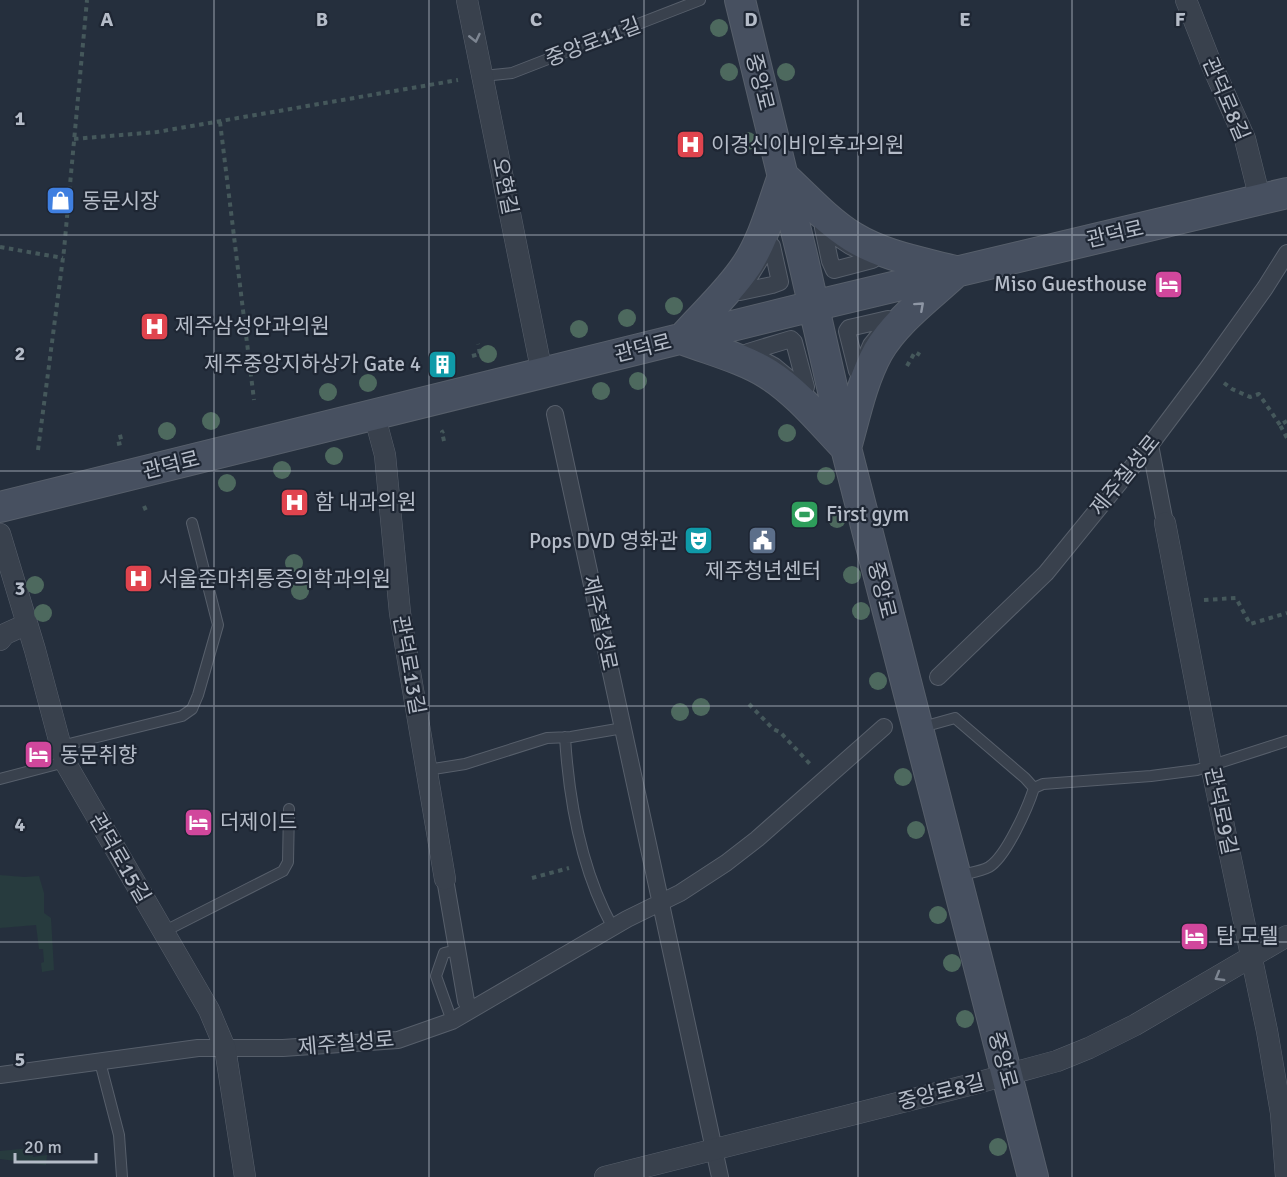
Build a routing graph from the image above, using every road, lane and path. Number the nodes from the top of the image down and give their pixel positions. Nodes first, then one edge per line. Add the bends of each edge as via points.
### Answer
1 (87, 0) edge
2 (467, 0) edge
3 (698, 0) edge
4 (740, 0) edge
5 (1186, 0) edge
6 (483, 76) junction
7 (220, 122) junction
8 (74, 139) junction
9 (783, 176) junction
10 (1274, 196) edge
11 (0, 247) edge
12 (1287, 253) edge
13 (63, 258) junction
14 (958, 272) junction
15 (813, 306) junction
16 (682, 339) junction
17 (478, 344) dead end
18 (921, 354) dead end
19 (472, 356) dead end
20 (907, 366) dead end
21 (1207, 369) junction
22 (542, 373) junction
23 (254, 400) dead end
24 (374, 414) junction
25 (555, 414) dead end
26 (1287, 420) edge
27 (1280, 424) junction
28 (119, 431) dead end
29 (444, 431) dead end
30 (1287, 438) edge
31 (444, 441) dead end
32 (117, 444) dead end
33 (1150, 445) junction
34 (846, 448) junction
35 (38, 450) dead end
36 (144, 506) dead end
37 (0, 507) edge
38 (147, 513) dead end
39 (192, 523) dead end
40 (1165, 523) joint
41 (0, 534) edge
42 (1179, 604) junction
43 (1287, 613) edge
44 (27, 624) junction
45 (0, 640) edge
46 (938, 677) dead end
47 (749, 704) dead end
48 (884, 727) dead end
49 (623, 728) junction
50 (918, 728) junction
51 (565, 737) junction
52 (1287, 741) edge
53 (63, 754) junction
54 (1211, 765) junction
55 (428, 770) junction
56 (0, 779) edge
57 (824, 780) junction
58 (1034, 788) junction
59 (289, 809) dead end
60 (587, 863) junction
61 (956, 876) junction
62 (532, 878) dead end
63 (445, 879) joint
64 (660, 903) junction
65 (613, 928) junction
66 (163, 932) junction
67 (1287, 936) edge
68 (457, 950) junction
69 (1251, 958) junction
70 (471, 1010) junction
71 (452, 1021) junction
72 (225, 1048) junction
73 (100, 1062) junction
74 (0, 1075) edge
75 (1007, 1075) junction
76 (714, 1149) junction
77 (122, 1177) edge
78 (245, 1177) edge
79 (605, 1177) edge
80 (720, 1177) edge
81 (1034, 1177) edge
82 (1286, 1177) edge

1 - 8 path
2 -> 6 street, 오현길
3 - 6 lane, 중앙로11길 via 512,73
4 - 9 main road, 중앙로
5 - 10 street, 관덕로8길 via 1245,139
6 - 7 path
6 - 22 street, 오현길
7 - 8 path
7 - 23 path
8 - 13 path
9 - 14 main road via 833,224 855,238 901,257
9 - 15 main road, 중앙로
9 - 16 main road via 747,264
10 - 14 main road, 관덕로
11 - 13 path
12 - 21 street, 제주칠성로
13 - 35 path
14 - 15 main road, 관덕로
34 -> 14 main road via 879,350 913,312
15 - 16 main road, 관덕로
15 - 34 main road, 중앙로
16 - 22 main road, 관덕로
16 - 34 main road via 768,375 787,388
17 - 19 path via 480,354
18 - 20 path via 915,352
21 - 27 path via 1232,389 1250,397 1259,394
21 - 33 street, 제주칠성로
22 - 24 main road, 관덕로
24 - 37 main road, 관덕로
24 - 55 street, 관덕로13길 via 385,456 400,613
25 - 49 street, 제주칠성로
26 - 27 path
27 - 30 path
28 - 32 path via 122,443
29 - 31 path
33 - 40 street, 관덕로9길
33 - 46 street, 제주칠성로 via 1046,573
34 - 50 main road, 중앙로
36 - 38 path
39 - 53 lane via 218,624 192,709 182,716
40 - 42 street, 관덕로9길
41 - 44 street, 관덕로15길
42 - 43 path via 1236,598 1250,624
42 - 54 street, 관덕로9길
44 - 45 street
44 - 53 street, 관덕로15길
47 - 57 path
48 - 57 street, 제주칠성로
49 - 51 lane
49 - 64 street, 제주칠성로
50 - 58 lane via 956,718
50 - 61 main road, 중앙로
51 - 55 lane via 547,738 465,764
51 - 60 lane via 570,799
52 - 54 lane
53 - 56 lane
53 - 66 street, 관덕로15길
54 - 58 lane via 1151,776 1043,784
54 - 69 street, 관덕로9길
55 - 63 street, 관덕로13길
57 - 64 street, 제주칠성로 via 726,863
58 - 61 lane via 997,861 988,868
59 - 66 lane via 288,862 283,871
60 - 62 path
60 - 65 lane
61 - 75 main road, 중앙로
63 - 68 street
64 - 65 street, 제주칠성로
64 - 76 street, 제주칠성로
65 - 70 street, 제주칠성로
66 - 72 street, 관덕로15길 via 209,1010
67 - 69 street, 중앙로8길
68 - 70 street
68 - 71 lane via 444,953 436,976
69 -> 75 street, 중앙로8길 via 1089,1048
69 - 82 street, 관덕로9길 via 1281,1113
70 - 71 street, 제주칠성로
71 - 72 street, 제주칠성로 via 398,1040
72 - 73 street, 제주칠성로 via 198,1048
72 - 78 street, 관덕로15길
73 - 74 street, 제주칠성로
73 - 77 lane via 118,1135
75 - 76 street, 중앙로8길
75 - 81 main road, 중앙로
76 - 79 street, 중앙로8길
76 - 80 street, 제주칠성로

